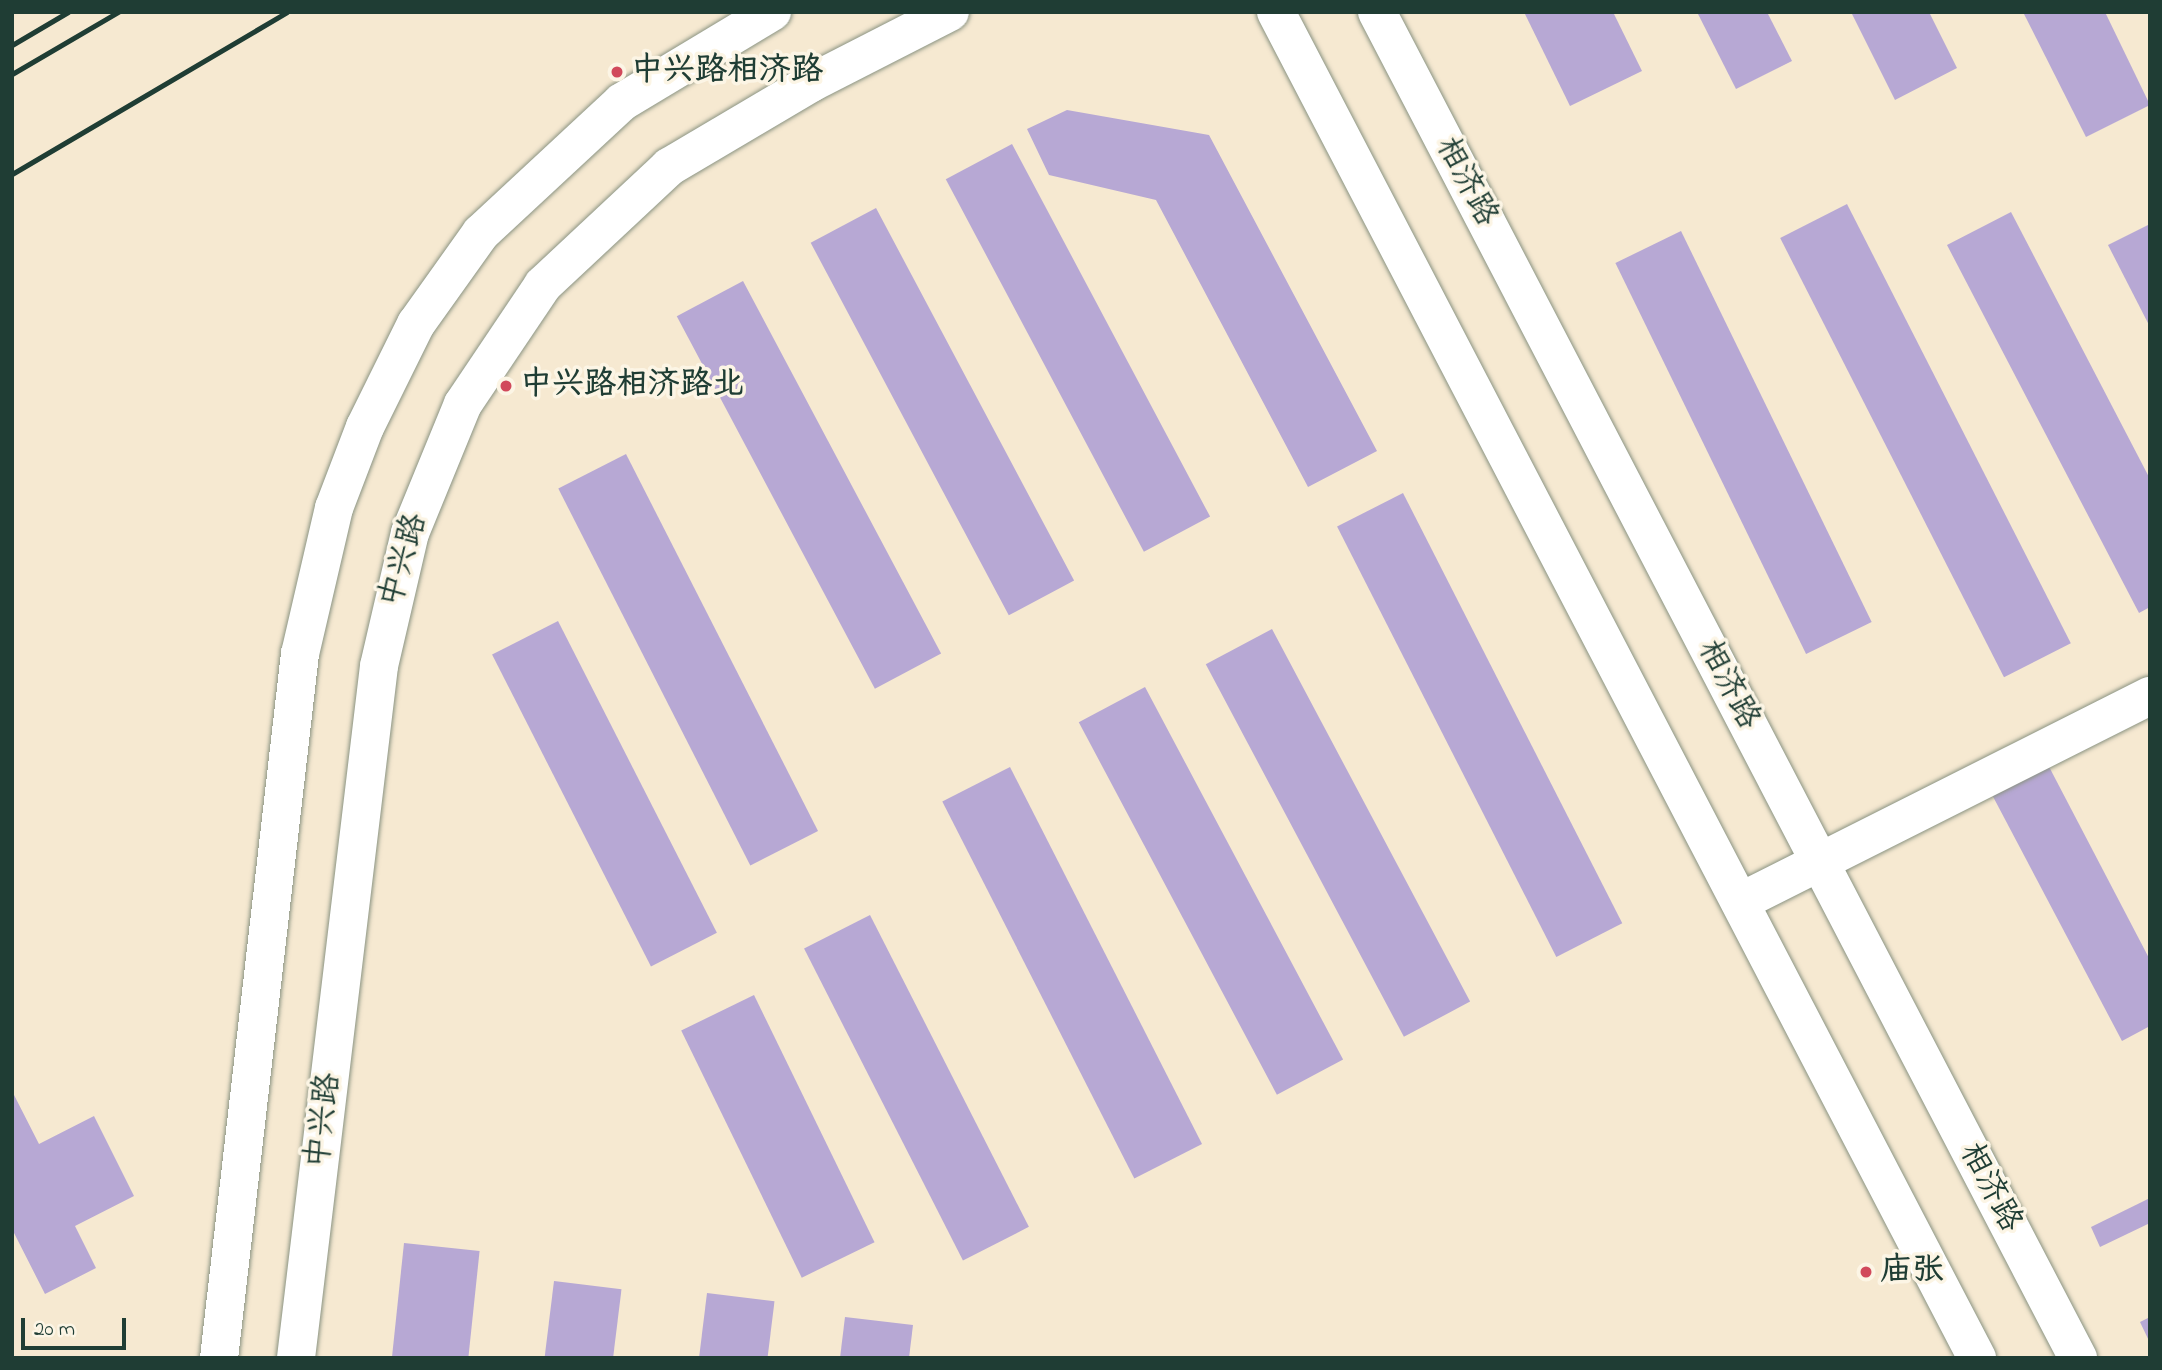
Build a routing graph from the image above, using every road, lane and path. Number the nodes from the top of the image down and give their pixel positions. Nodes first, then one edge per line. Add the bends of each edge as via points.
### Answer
1 (772, 12) edge
2 (950, 12) edge
3 (1276, 12) edge
4 (1377, 12) edge
5 (2150, 696) edge
6 (1819, 862) junction
7 (1740, 902) junction
8 (219, 1358) edge
9 (296, 1358) edge
10 (1977, 1358) edge
11 (2078, 1358) edge

1 - 8 street via 622,102 481,233 416,324 365,427 327,531 300,654
2 - 9 street, 中兴路 via 811,83 669,167 543,285 463,404 410,533 379,666
3 - 7 street
4 - 6 street, 相济路
5 - 6 street
6 - 7 street
6 - 11 street, 相济路
7 - 10 street

